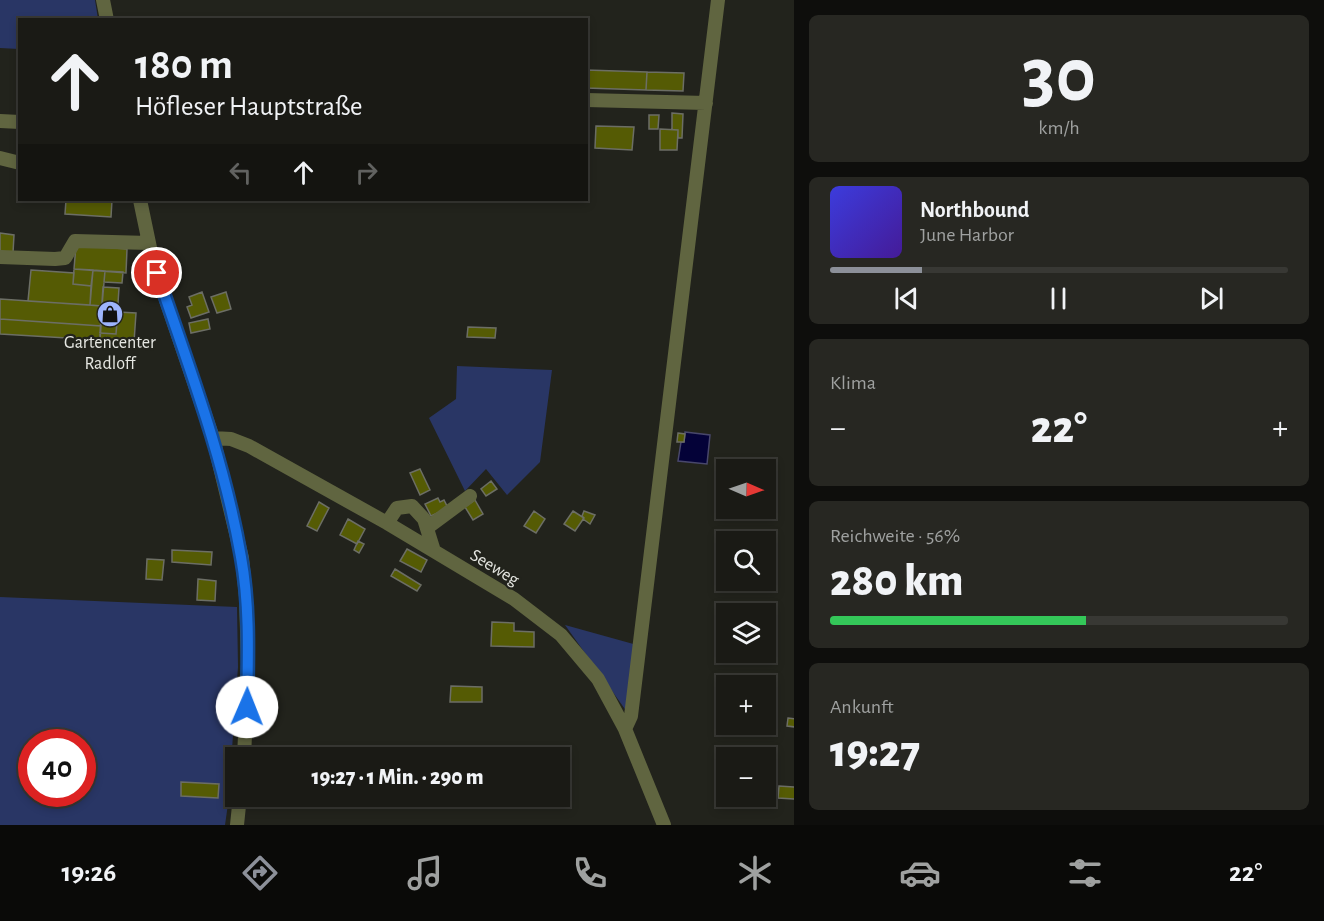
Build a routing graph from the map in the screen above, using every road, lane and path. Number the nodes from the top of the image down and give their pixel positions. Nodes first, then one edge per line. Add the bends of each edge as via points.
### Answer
1 (103, 0) edge
2 (718, 0) edge
3 (107, 18) edge
4 (588, 100) edge
5 (706, 103) junction
6 (0, 121) edge
7 (18, 122) edge
8 (0, 158) edge
9 (18, 162) edge
10 (140, 201) edge
11 (149, 243) junction
12 (0, 256) edge
13 (213, 438) junction
14 (470, 496) dead end
15 (387, 524) junction
16 (427, 528) junction
17 (434, 551) junction
18 (625, 729) junction
19 (244, 747) edge
20 (239, 807) edge
21 (237, 825) edge
22 (664, 825) edge

1 - 3 street
2 - 5 street
4 - 5 street
5 - 18 street via 631,716
6 - 7 street
8 - 9 street
10 - 11 street
11 - 12 street via 75,241 65,258 55,260
11 - 13 street
13 - 15 street, Seeweg via 240,441
13 - 19 street via 237,534 246,597
14 - 16 street
15 - 16 street via 397,508 412,506
15 - 17 street, Seeweg
16 - 17 street
17 - 18 street, Seeweg via 514,599 561,635 598,679
18 - 22 street, Seeweg
20 - 21 street

